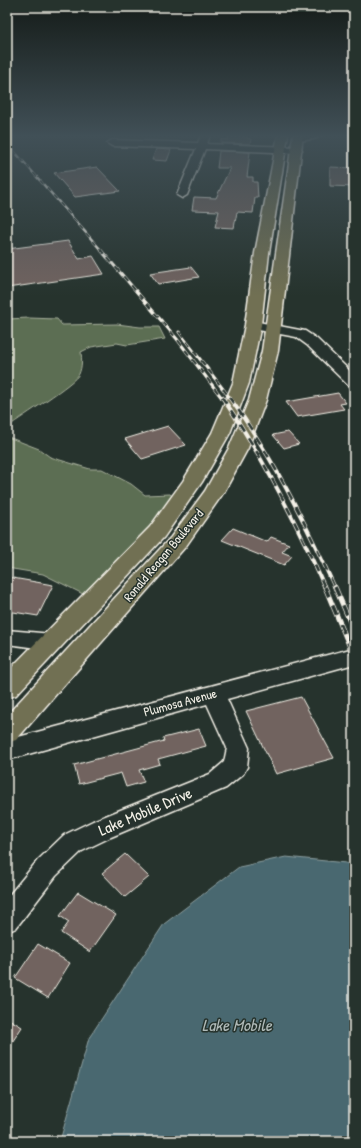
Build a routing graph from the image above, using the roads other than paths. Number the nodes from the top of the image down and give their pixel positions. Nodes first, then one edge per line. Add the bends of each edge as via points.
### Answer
1 (185, 189) edge
2 (274, 189) edge
3 (289, 189) edge
4 (182, 196) dead end
5 (263, 326) junction
6 (354, 383) edge
7 (7, 637) edge
8 (52, 642) junction
9 (354, 656) edge
10 (7, 688) edge
11 (213, 693) junction
12 (7, 732) edge
13 (7, 750) edge
14 (7, 919) edge

1 - 4 street
2 - 5 main road, Ronald Reagan Boulevard via 262,253
3 - 5 main road, Ronald Reagan Boulevard
5 - 6 street via 300,334 312,342
5 - 8 main road, Ronald Reagan Boulevard via 231,410 196,476 157,532
5 - 12 main road, Ronald Reagan Boulevard via 265,376 249,426 210,499 185,533
7 - 8 street
8 - 10 main road, Ronald Reagan Boulevard
9 - 11 street, Plumosa Avenue
11 - 13 street, Plumosa Avenue
11 - 14 street, Lake Mobile Drive via 238,748 235,767 218,781 73,843 47,868

